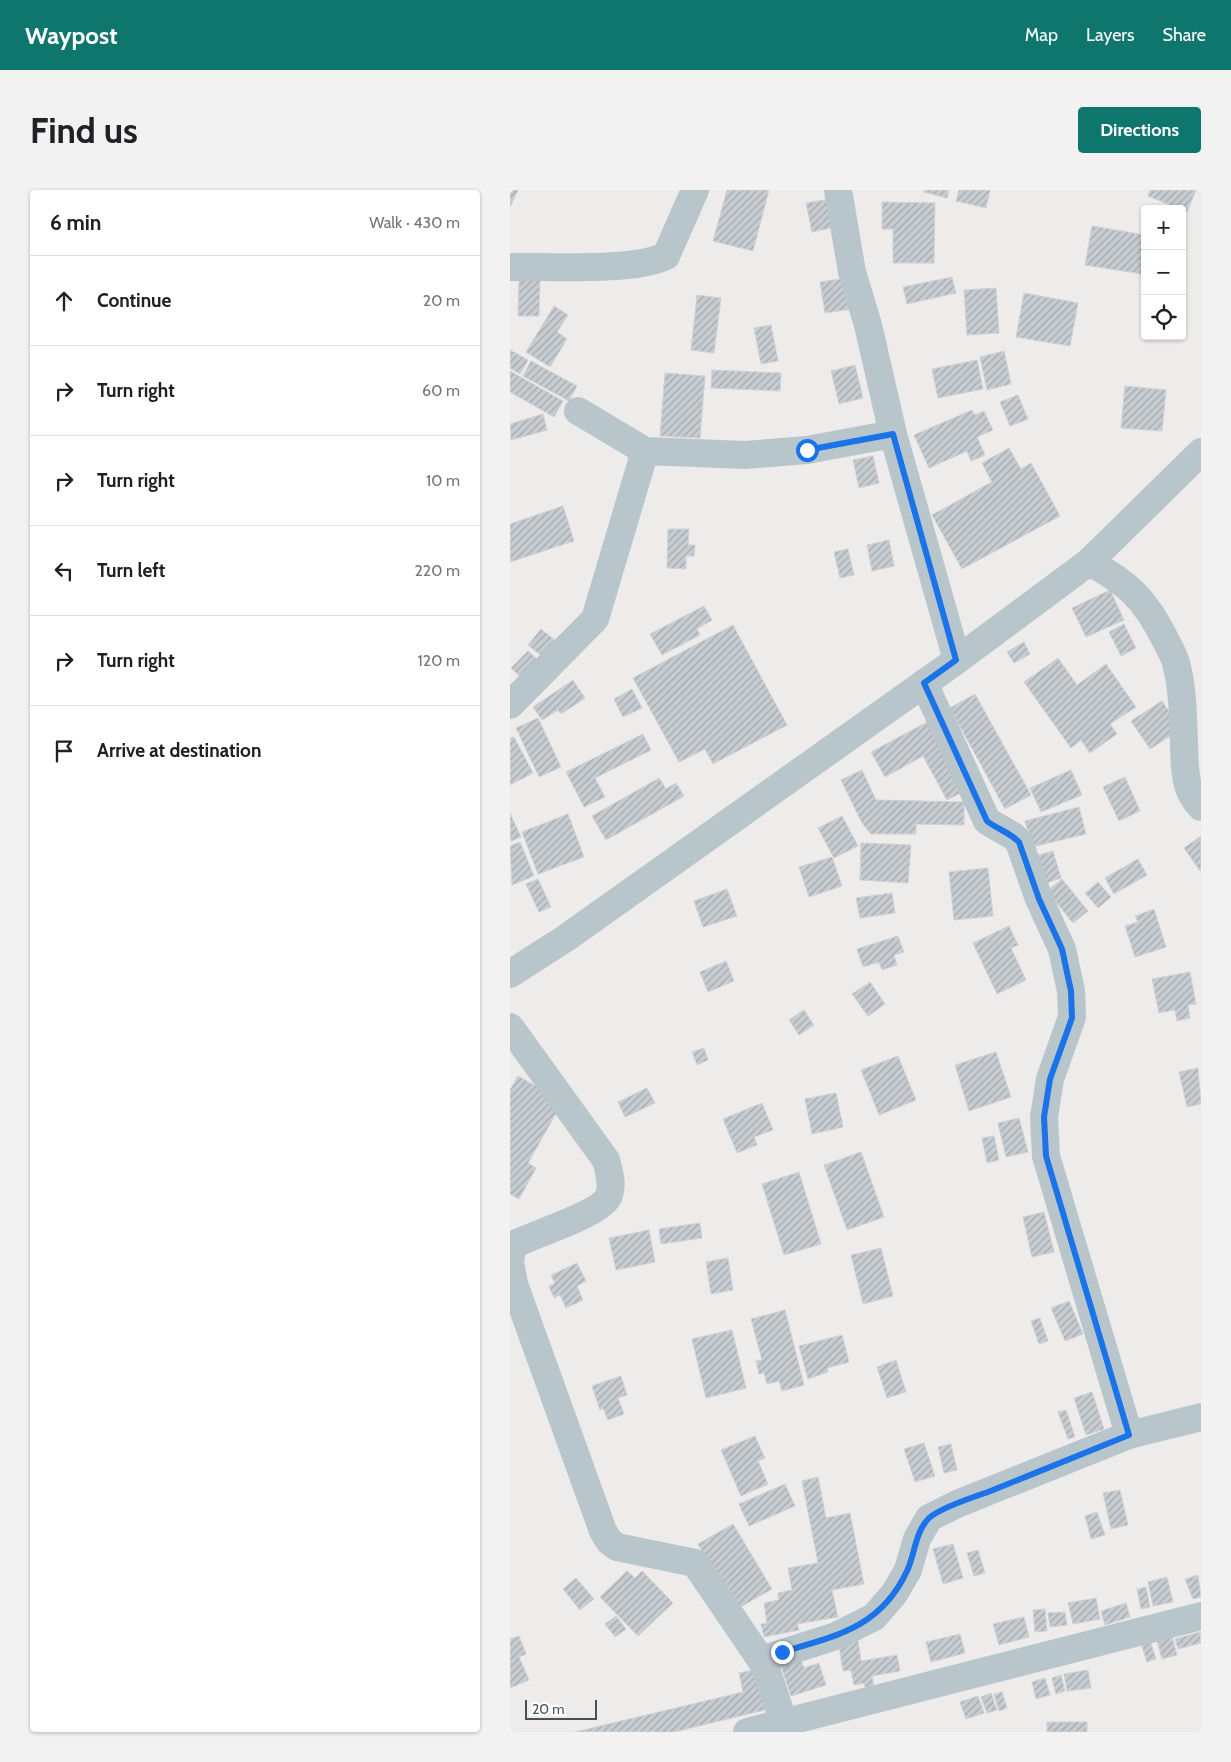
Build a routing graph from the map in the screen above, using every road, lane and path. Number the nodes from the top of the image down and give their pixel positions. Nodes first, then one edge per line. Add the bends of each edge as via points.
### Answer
1 (695, 190) edge
2 (838, 190) edge
3 (510, 267) edge
4 (578, 411) dead end
5 (893, 434) junction
6 (645, 451) junction
7 (1201, 452) edge
8 (1089, 562) junction
9 (956, 660) junction
10 (924, 683) junction
11 (510, 705) edge
12 (1201, 807) edge
13 (510, 974) edge
14 (510, 1027) edge
15 (1201, 1417) edge
16 (1129, 1435) junction
17 (1201, 1616) edge
18 (761, 1660) junction
19 (784, 1723) junction
20 (824, 1723) edge
21 (747, 1732) edge

1 - 3 street via 666,256 654,261 630,265
2 - 5 street via 852,272 868,325
4 - 6 street
5 - 6 street via 807,450 745,455
5 - 9 street
6 - 11 street via 595,619
7 - 8 street
8 - 9 street
8 - 12 street via 1118,578 1140,598 1176,662 1183,707 1185,774 1192,799
9 - 10 street
10 - 13 street
10 - 16 street via 987,821 1019,842 1039,899 1062,949 1071,991 1072,1018 1050,1079 1044,1117 1046,1156
14 - 18 street via 606,1160 610,1177 609,1196 596,1211 513,1245 510,1261 517,1294 604,1531 617,1547 695,1563
15 - 16 street
16 - 18 street via 929,1518 917,1539 908,1570 894,1594 874,1617 836,1636
17 - 20 street
18 - 19 street
19 - 20 street
19 - 21 street

